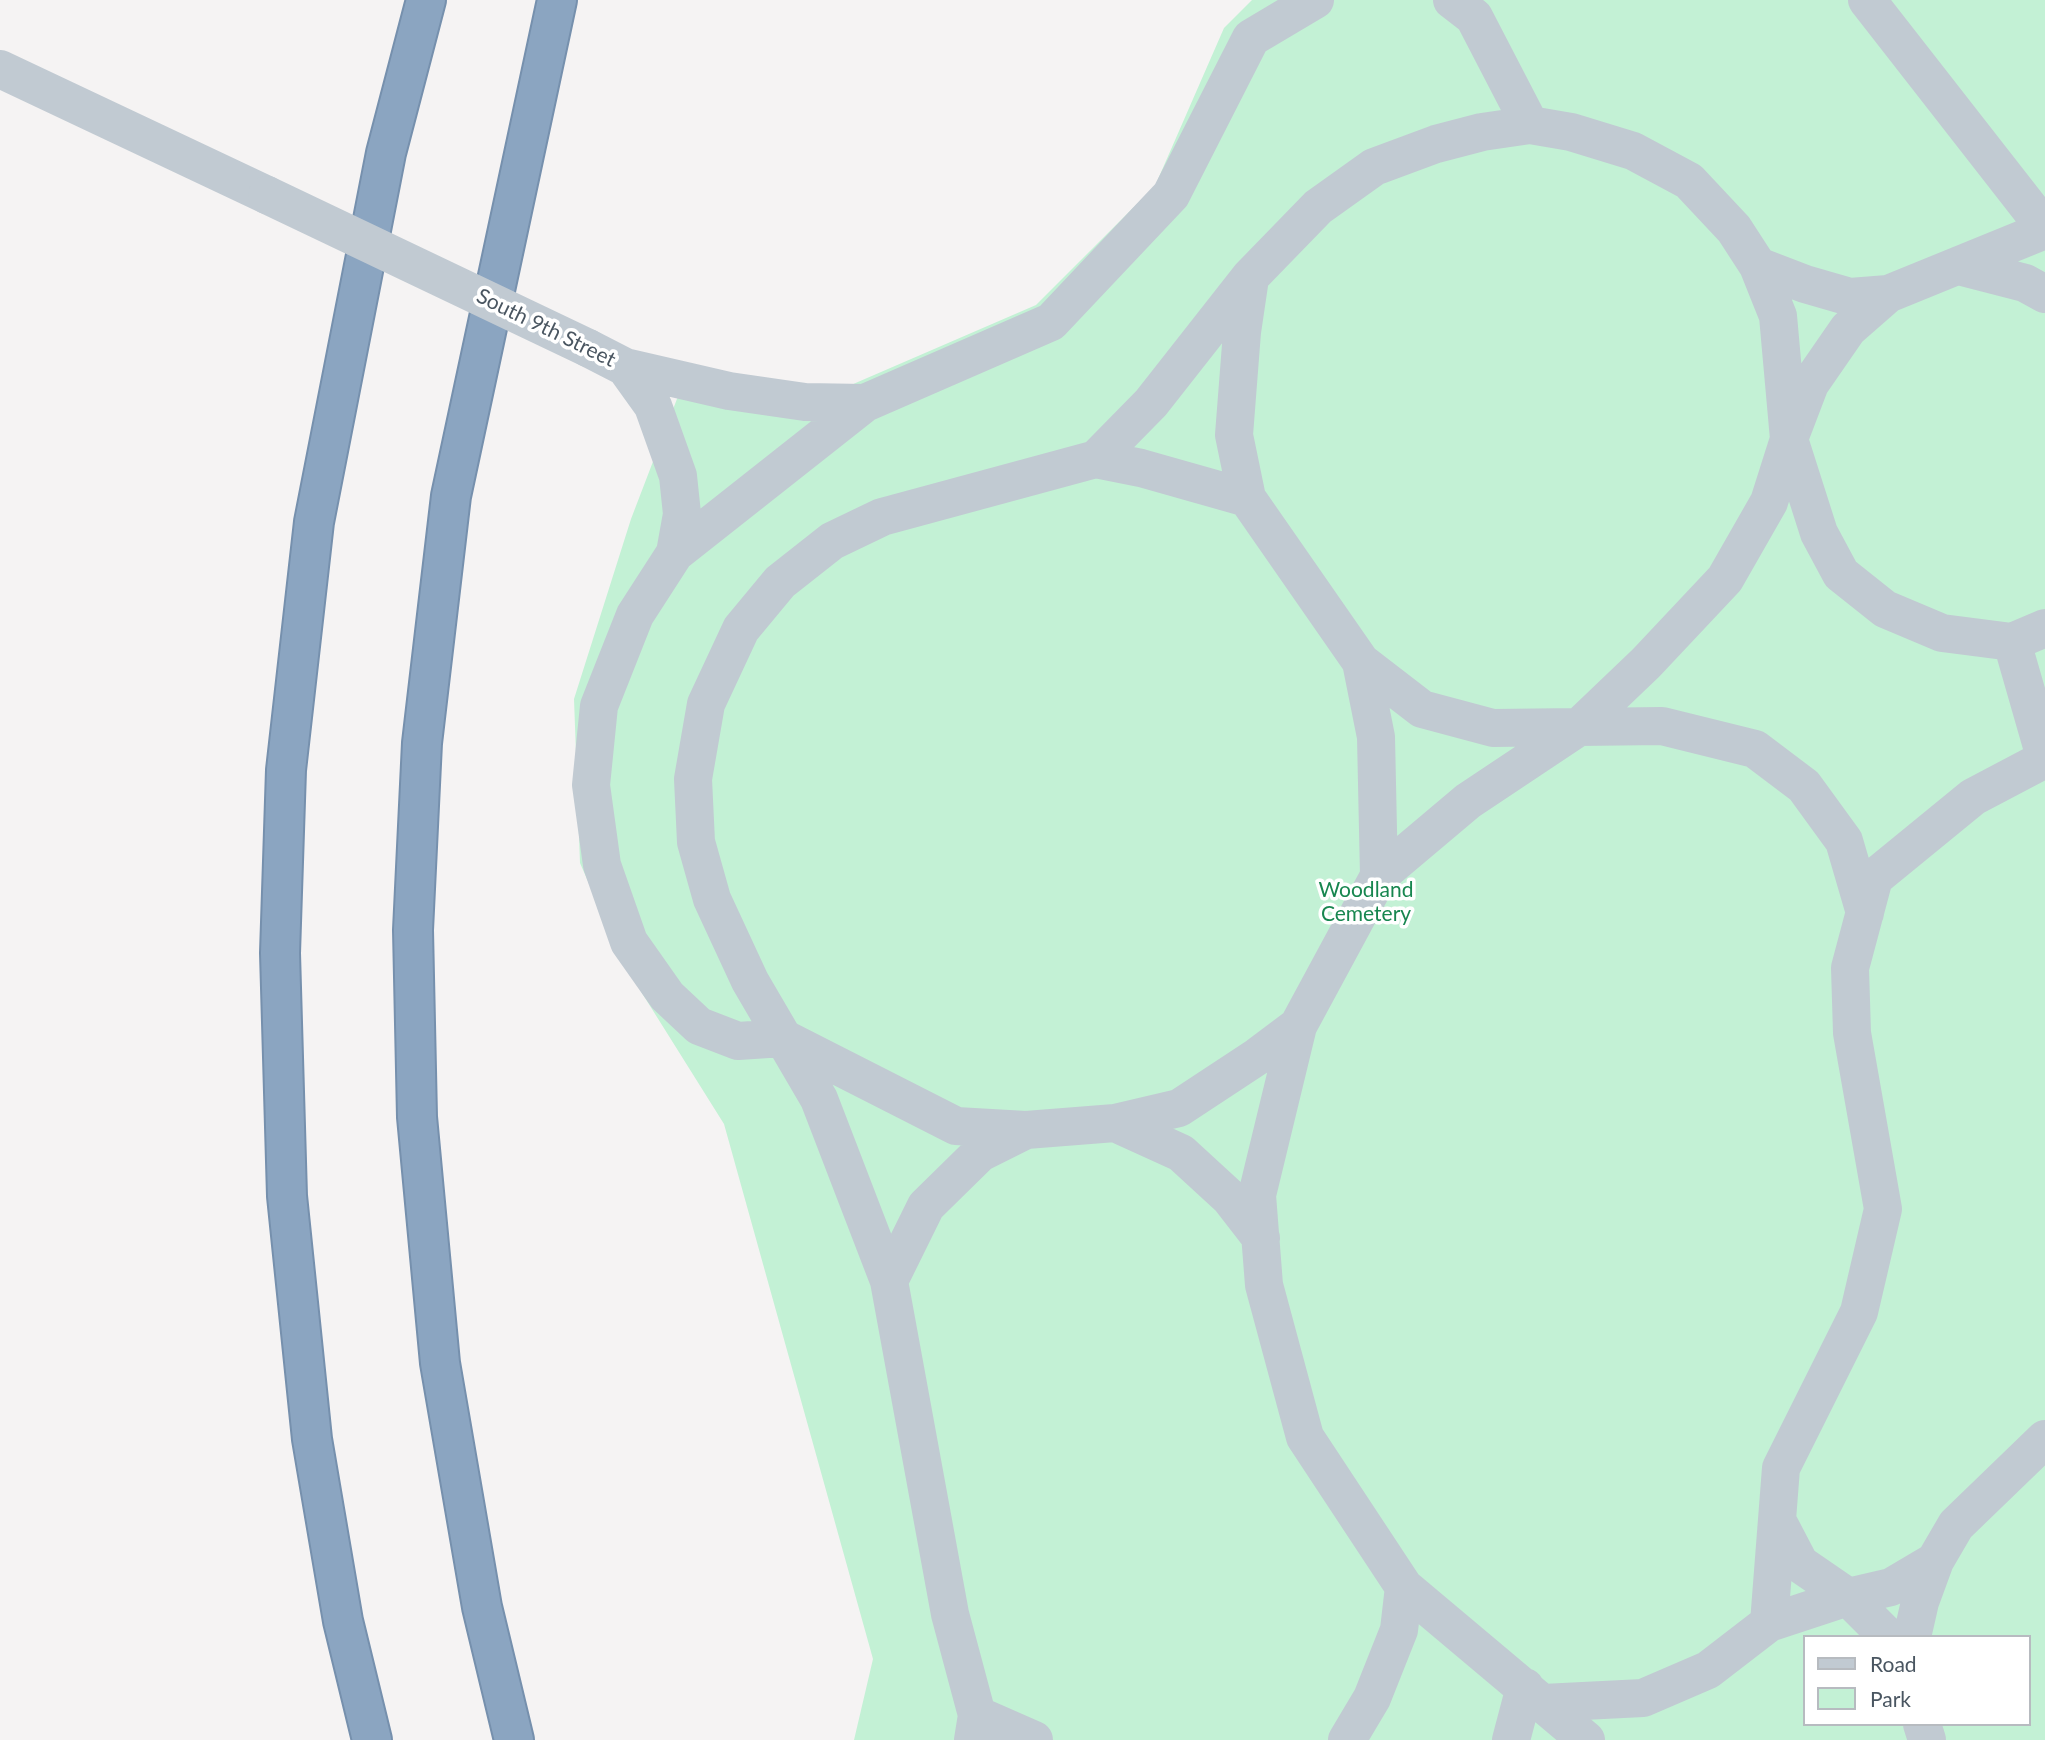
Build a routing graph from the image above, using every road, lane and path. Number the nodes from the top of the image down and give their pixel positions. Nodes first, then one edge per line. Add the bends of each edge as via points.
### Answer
1 (426, 0) edge
2 (557, 0) edge
3 (1315, 0) edge
4 (1452, 0) edge
5 (1867, 0) edge
6 (0, 69) edge
7 (1530, 125) junction
8 (2045, 229) edge
9 (1959, 265) junction
10 (1758, 266) junction
11 (1250, 277) junction
12 (1888, 293) junction
13 (2045, 294) edge
14 (625, 367) junction
15 (865, 403) junction
16 (1789, 439) junction
17 (1096, 459) junction
18 (1247, 498) junction
19 (675, 553) junction
20 (2029, 635) edge
21 (1361, 662) junction
22 (1579, 727) junction
23 (2045, 758) edge
24 (1379, 876) junction
25 (1866, 913) junction
26 (1298, 1026) junction
27 (783, 1038) junction
28 (1115, 1124) junction
29 (1027, 1130) junction
30 (1261, 1238) junction
31 (889, 1281) junction
32 (2045, 1439) edge
33 (1777, 1520) junction
34 (1935, 1561) junction
35 (1404, 1587) junction
36 (1848, 1597) junction
37 (1769, 1623) junction
38 (1886, 1635) edge
39 (1912, 1635) edge
40 (1534, 1695) junction
41 (975, 1727) edge
42 (372, 1740) edge
43 (514, 1740) edge
44 (1034, 1740) edge
45 (1347, 1740) edge
46 (1511, 1740) edge
47 (1586, 1740) edge

1 - 42 highway via 386,153 314,522 286,771 280,940 287,1196 312,1439 343,1621
2 - 43 highway via 451,496 422,743 414,930 417,1117 440,1363 482,1607
3 - 15 street via 1251,38 1171,195 1051,321
4 - 7 street via 1474,17
5 - 8 street
6 - 14 street, South 9th Street, bridge
7 - 10 street via 1633,151 1689,181 1734,229
7 - 11 street via 1436,144 1374,167 1318,207
8 - 9 street
9 - 12 street
9 - 13 street via 2025,283
10 - 12 street via 1850,297
10 - 16 street via 1778,316
11 - 17 street via 1150,403
11 - 18 street via 1234,435
12 - 16 street via 1848,329 1810,384
14 - 15 street via 742,393 805,402
14 - 19 street, South 9th Street via 653,406 678,476 682,513
15 - 19 street
16 - 20 street via 1819,533 1841,574 1885,609 1942,633
16 - 22 street via 1769,502 1725,579
17 - 18 street
17 - 27 street via 882,517 832,541 780,582 741,629 706,704 693,779 696,842 712,899
18 - 21 street
19 - 27 street, South 9th Street via 635,615 599,706 591,785 602,865 629,942 667,996 699,1026 738,1041
20 - 23 street
21 - 22 street via 1422,709 1493,727
21 - 24 street via 1376,737
22 - 24 street via 1468,801
22 - 25 street via 1662,726 1755,748 1804,786 1844,841
23 - 25 street via 1973,797 1874,878
24 - 26 street
25 - 33 street via 1850,968 1852,1033 1883,1209 1858,1312 1782,1468
26 - 28 street via 1179,1108
26 - 30 street via 1257,1195
27 - 29 street via 956,1126
27 - 31 street via 819,1099
28 - 29 street
28 - 30 street via 1181,1153 1230,1198
29 - 31 street via 979,1153 926,1206
30 - 35 street via 1264,1285 1305,1437
31 - 41 street
32 - 34 street via 1956,1525
33 - 36 street via 1800,1564
33 - 37 street
34 - 36 street via 1891,1587
34 - 39 street
35 - 40 street
35 - 45 street via 1399,1630 1373,1698
36 - 37 street
36 - 38 street
37 - 40 street via 1709,1670 1643,1698
40 - 46 street
40 - 47 street
41 - 44 street

